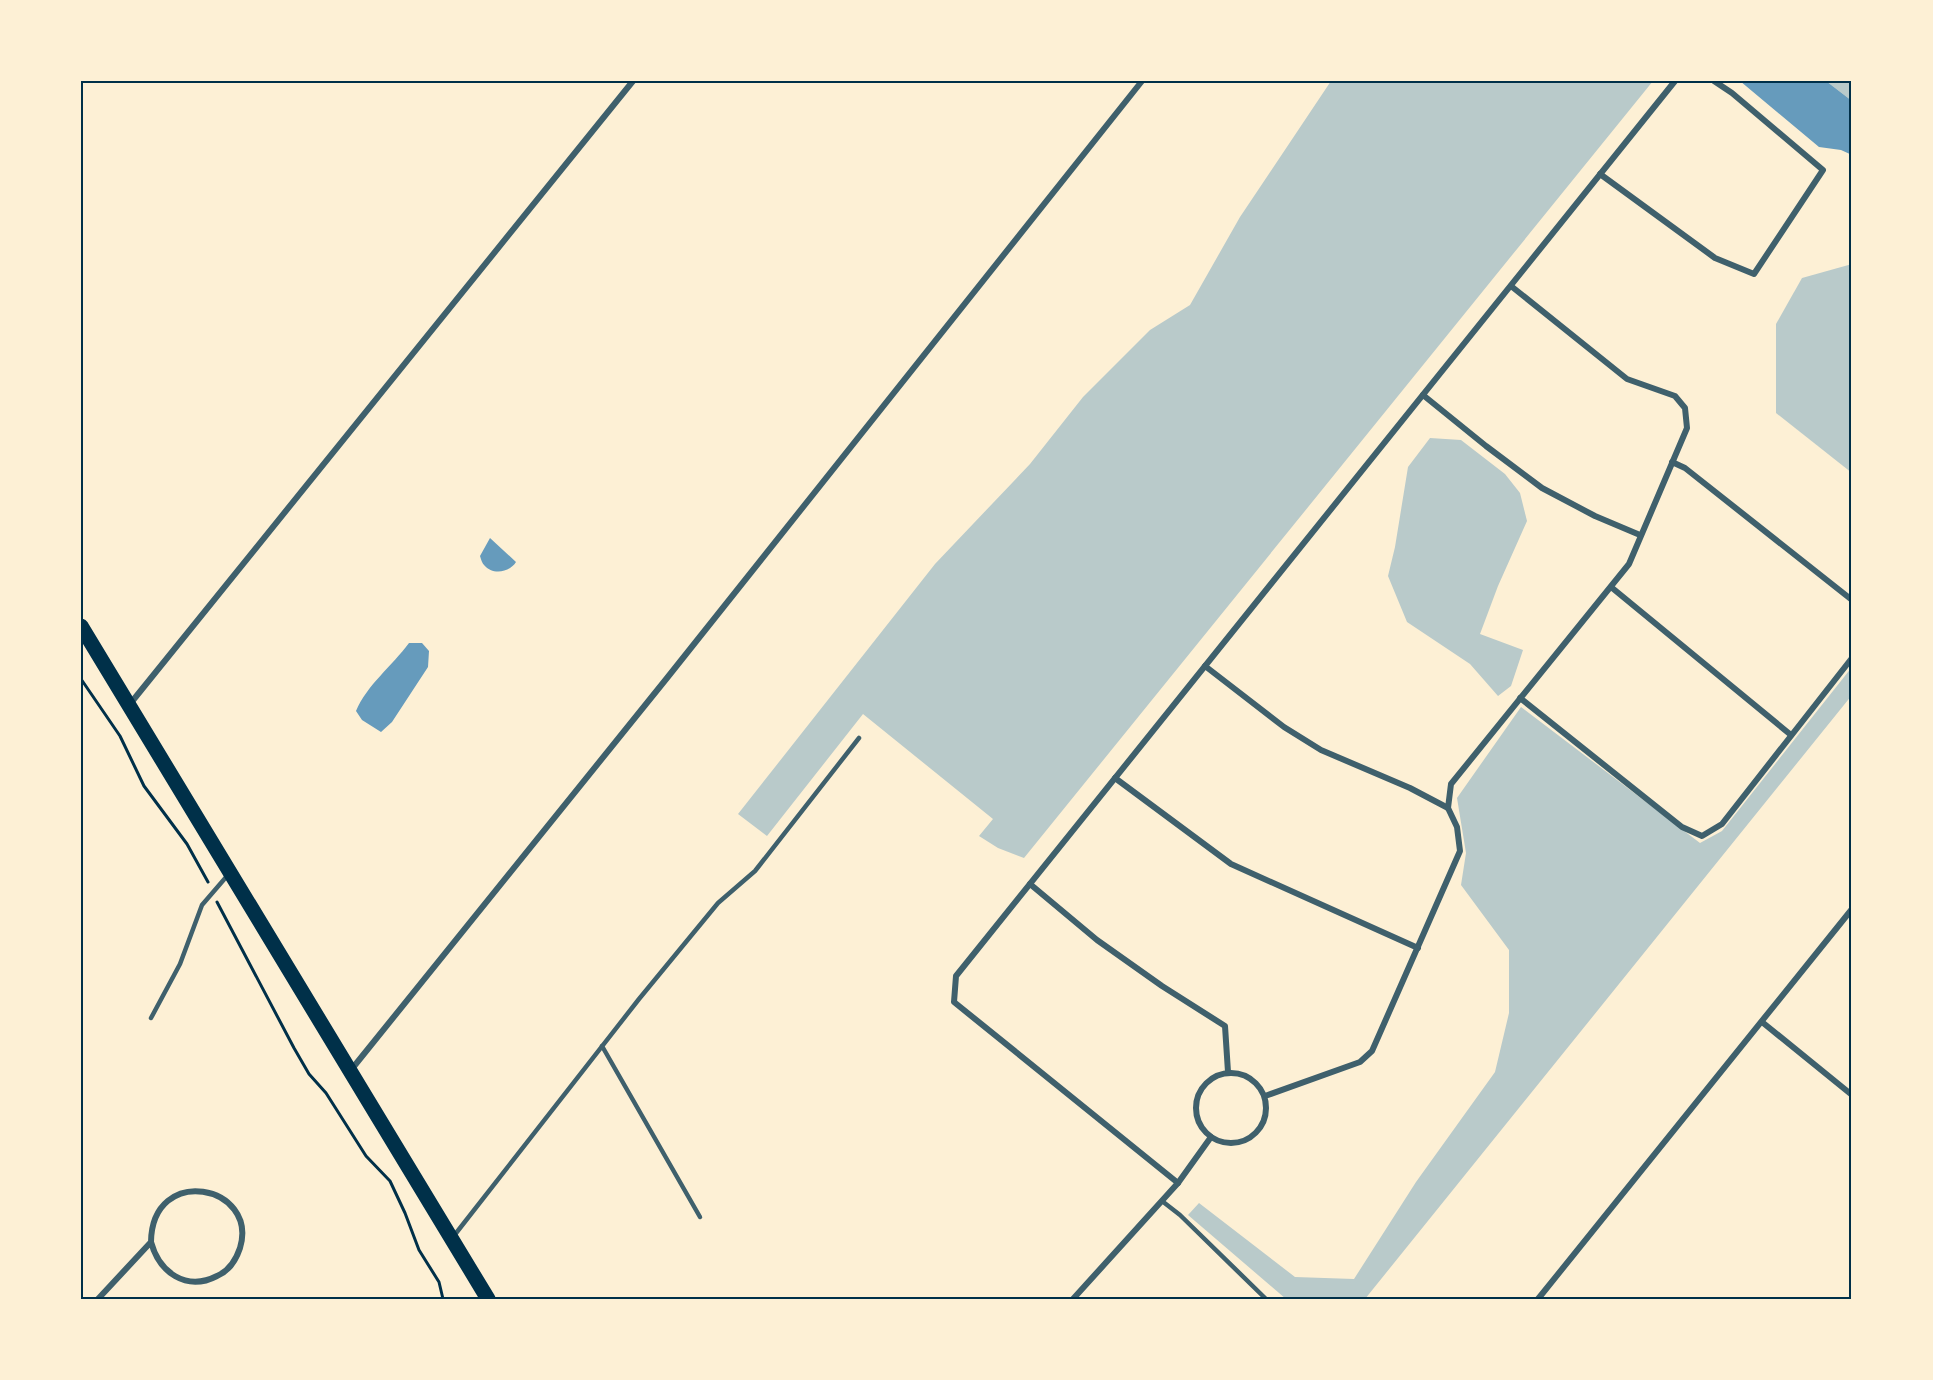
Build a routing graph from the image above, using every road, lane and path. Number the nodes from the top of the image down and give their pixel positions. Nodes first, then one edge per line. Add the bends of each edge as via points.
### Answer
1 (633, 81) edge
2 (1142, 81) edge
3 (1676, 81) edge
4 (1714, 81) edge
5 (1600, 174) junction
6 (1511, 286) junction
7 (1423, 395) junction
8 (1672, 462) junction
9 (1640, 536) junction
10 (1611, 587) junction
11 (1852, 600) edge
12 (81, 626) edge
13 (1852, 657) edge
14 (1205, 666) junction
15 (81, 679) edge
16 (1520, 698) junction
17 (129, 706) junction
18 (1791, 735) junction
19 (859, 738) dead end
20 (1115, 778) junction
21 (1448, 808) junction
22 (230, 873) junction
23 (1030, 884) junction
24 (213, 893) junction
25 (1852, 909) edge
26 (1418, 948) junction
27 (151, 1018) dead end
28 (1762, 1023) junction
29 (602, 1046) junction
30 (350, 1071) junction
31 (1228, 1072) junction
32 (1852, 1095) edge
33 (1265, 1096) junction
34 (1211, 1137) junction
35 (1178, 1183) junction
36 (1162, 1201) junction
37 (700, 1217) dead end
38 (452, 1239) junction
39 (151, 1242) junction
40 (98, 1299) edge
41 (443, 1299) edge
42 (488, 1299) edge
43 (1073, 1299) edge
44 (1266, 1299) edge
45 (1538, 1299) edge

1 - 17 street
2 - 30 street
3 - 5 street
4 - 5 street via 1823,170 1754,274 1715,258
5 - 6 street
6 - 7 street
6 - 8 street via 1627,379 1675,396 1685,408 1687,428
7 - 9 street via 1542,488
7 - 14 street
8 - 9 street
8 - 11 street via 1685,468
9 - 10 street via 1629,564
10 - 16 street
10 - 18 street
12 - 17 main road
13 - 18 street
14 - 20 street
14 - 21 street via 1284,727 1321,750
15 - 24 path via 120,736 144,786 187,844
16 - 18 street via 1682,827 1702,836 1722,824
16 - 21 street via 1451,784
17 - 22 main road
19 - 29 lane via 755,871 718,903
20 - 23 street
20 - 26 street via 1231,864
21 - 26 street via 1457,827 1460,851
22 - 24 lane
22 - 30 main road
23 - 31 street via 1107,946 1225,1026
23 - 35 street via 956,976 954,1002
24 - 27 lane via 202,905 180,964
24 - 41 path via 309,1074 326,1093 361,1150 390,1181 419,1250 439,1282
25 - 28 street
26 - 33 street via 1372,1051 1360,1062
28 - 32 street
28 - 45 street
29 - 37 lane
29 - 38 lane
30 - 38 main road
31 - 33 street via 1250,1079
31 - 34 street via 1210,1080 1196,1101 1199,1124
33 - 34 street via 1264,1120 1254,1134 1236,1143
34 - 35 street
35 - 36 street
36 - 43 street
36 - 44 lane
38 - 42 main road
39 - 39 street via 154,1254 171,1274 196,1282 221,1275 234,1261 242,1243 242,1230 231,1206 221,1198 210,1192 190,1191 162,1205 151,1229
39 - 40 street

